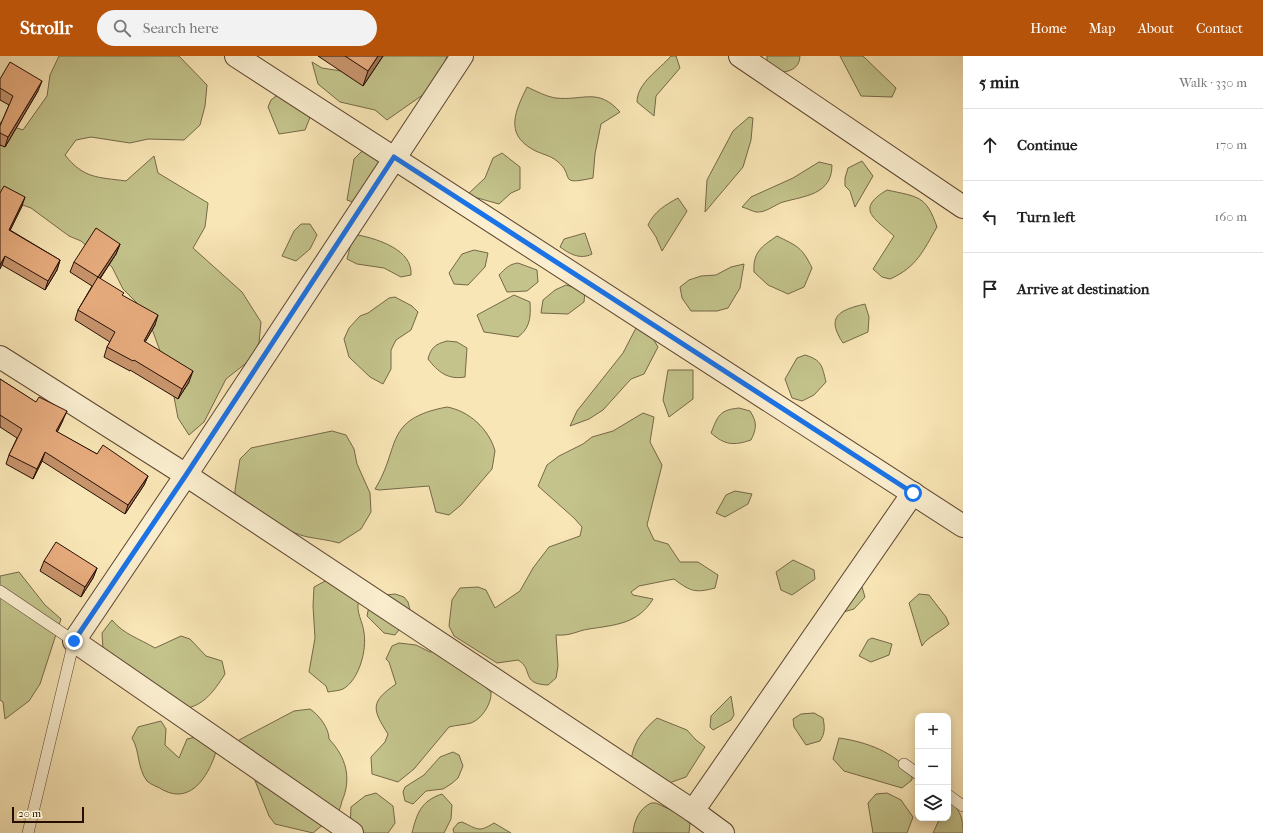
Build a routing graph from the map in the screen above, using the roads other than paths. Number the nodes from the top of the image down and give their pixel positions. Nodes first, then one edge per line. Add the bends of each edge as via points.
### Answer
1 (236, 56) edge
2 (462, 56) edge
3 (740, 56) edge
4 (394, 157) junction
5 (963, 207) edge
6 (0, 357) edge
7 (186, 475) junction
8 (913, 493) junction
9 (963, 526) edge
10 (0, 590) edge
11 (74, 641) junction
12 (904, 764) dead end
13 (915, 772) edge
14 (951, 797) edge
15 (963, 806) edge
16 (694, 811) junction
17 (28, 833) edge
18 (352, 833) edge
19 (723, 833) edge

1 - 4 street
2 - 4 street
3 - 5 street
4 - 7 street
4 - 8 street
6 - 7 street
7 - 11 street
7 - 16 street
8 - 9 street
8 - 16 street
10 - 11 lane
11 - 17 lane
11 - 18 street
12 - 13 lane
14 - 15 lane
16 - 19 street

